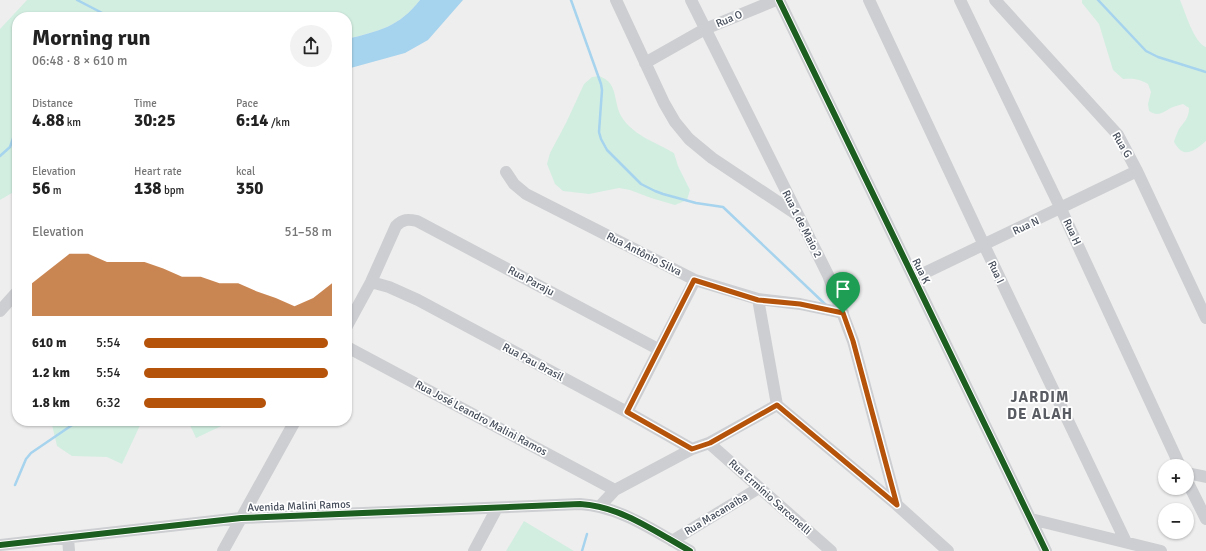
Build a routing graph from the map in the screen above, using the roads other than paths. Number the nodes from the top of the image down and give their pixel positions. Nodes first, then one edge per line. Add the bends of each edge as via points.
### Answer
1 (616, 0) edge
2 (691, 0) edge
3 (776, 0) edge
4 (779, 0) edge
5 (869, 0) edge
6 (960, 0) edge
7 (995, 0) edge
8 (705, 30) junction
9 (645, 63) junction
10 (1137, 171) junction
11 (506, 172) dead end
12 (1061, 209) junction
13 (797, 214) junction
14 (984, 245) junction
15 (914, 278) junction
16 (694, 280) junction
17 (371, 282) junction
18 (12, 298) edge
19 (758, 300) junction
20 (0, 311) edge
21 (843, 313) junction
22 (352, 317) edge
23 (1206, 318) edge
24 (658, 349) junction
25 (352, 350) edge
26 (777, 405) junction
27 (627, 412) junction
28 (292, 426) edge
29 (710, 443) junction
30 (692, 449) junction
31 (1177, 459) edge
32 (1194, 474) edge
33 (1206, 477) edge
34 (760, 488) junction
35 (615, 490) junction
36 (1194, 495) edge
37 (897, 505) junction
38 (600, 506) junction
39 (497, 508) junction
40 (241, 518) junction
41 (1031, 519) junction
42 (1206, 520) edge
43 (68, 538) junction
44 (672, 541) junction
45 (1126, 542) junction
46 (0, 545) edge
47 (69, 551) edge
48 (223, 551) edge
49 (474, 551) edge
50 (690, 551) edge
51 (831, 551) edge
52 (948, 551) edge
53 (1046, 551) edge
54 (1161, 551) edge

1 - 9 street
2 - 8 street, Rua 1 de Maio 2
3 - 8 street, Rua O
4 - 15 street, Rua K
5 - 14 street, Rua I
6 - 12 street, Rua H
7 - 10 street, Rua G via 1106,120 1118,135
8 - 9 street, Rua O
8 - 13 street, Rua 1 de Maio 2
9 - 13 street via 675,122 689,138 712,158
10 - 12 street, Rua N
10 - 23 street, Rua G
11 - 16 street, Rua Antônio Silva via 514,184 526,194
12 - 14 street, Rua N
12 - 31 street, Rua H
13 - 21 street, Rua 1 de Maio 2 via 828,275
14 - 15 street, Rua N
14 - 45 street, Rua I
15 - 41 street, Rua K
16 - 19 street, Rua Antônio Silva
16 - 24 street
17 - 22 street
17 - 24 street, Rua Paraju via 396,226 407,219 417,221
17 - 27 street, Rua Pau Brasil via 418,300
18 - 20 street
19 - 21 street, Rua Antônio Silva via 800,304
19 - 26 street
21 - 37 street, Rua 1 de Maio 2 via 853,341
24 - 27 street
25 - 35 street, Rua José Leandro Malini Ramos
26 - 29 street
26 - 37 street
27 - 30 street, Rua Pau Brasil
28 - 40 street
29 - 30 street
29 - 34 street, Rua Ermínio Sarcenelli
30 - 35 street
32 - 33 street
34 - 44 street, Rua Macanaíba
34 - 51 street, Rua Ermínio Sarcenelli
35 - 38 street
36 - 42 street
37 - 52 street
38 - 39 street, Avenida Malini Ramos via 580,504
38 - 44 street, Avenida Malini Ramos via 630,517
39 - 40 street, Avenida Malini Ramos
39 - 49 street
40 - 43 street, Avenida Malini Ramos
40 - 48 street
41 - 45 street
41 - 53 street, Rua K
43 - 46 street, Avenida Malini Ramos
43 - 47 street
44 - 50 street, Avenida Malini Ramos
45 - 54 street

